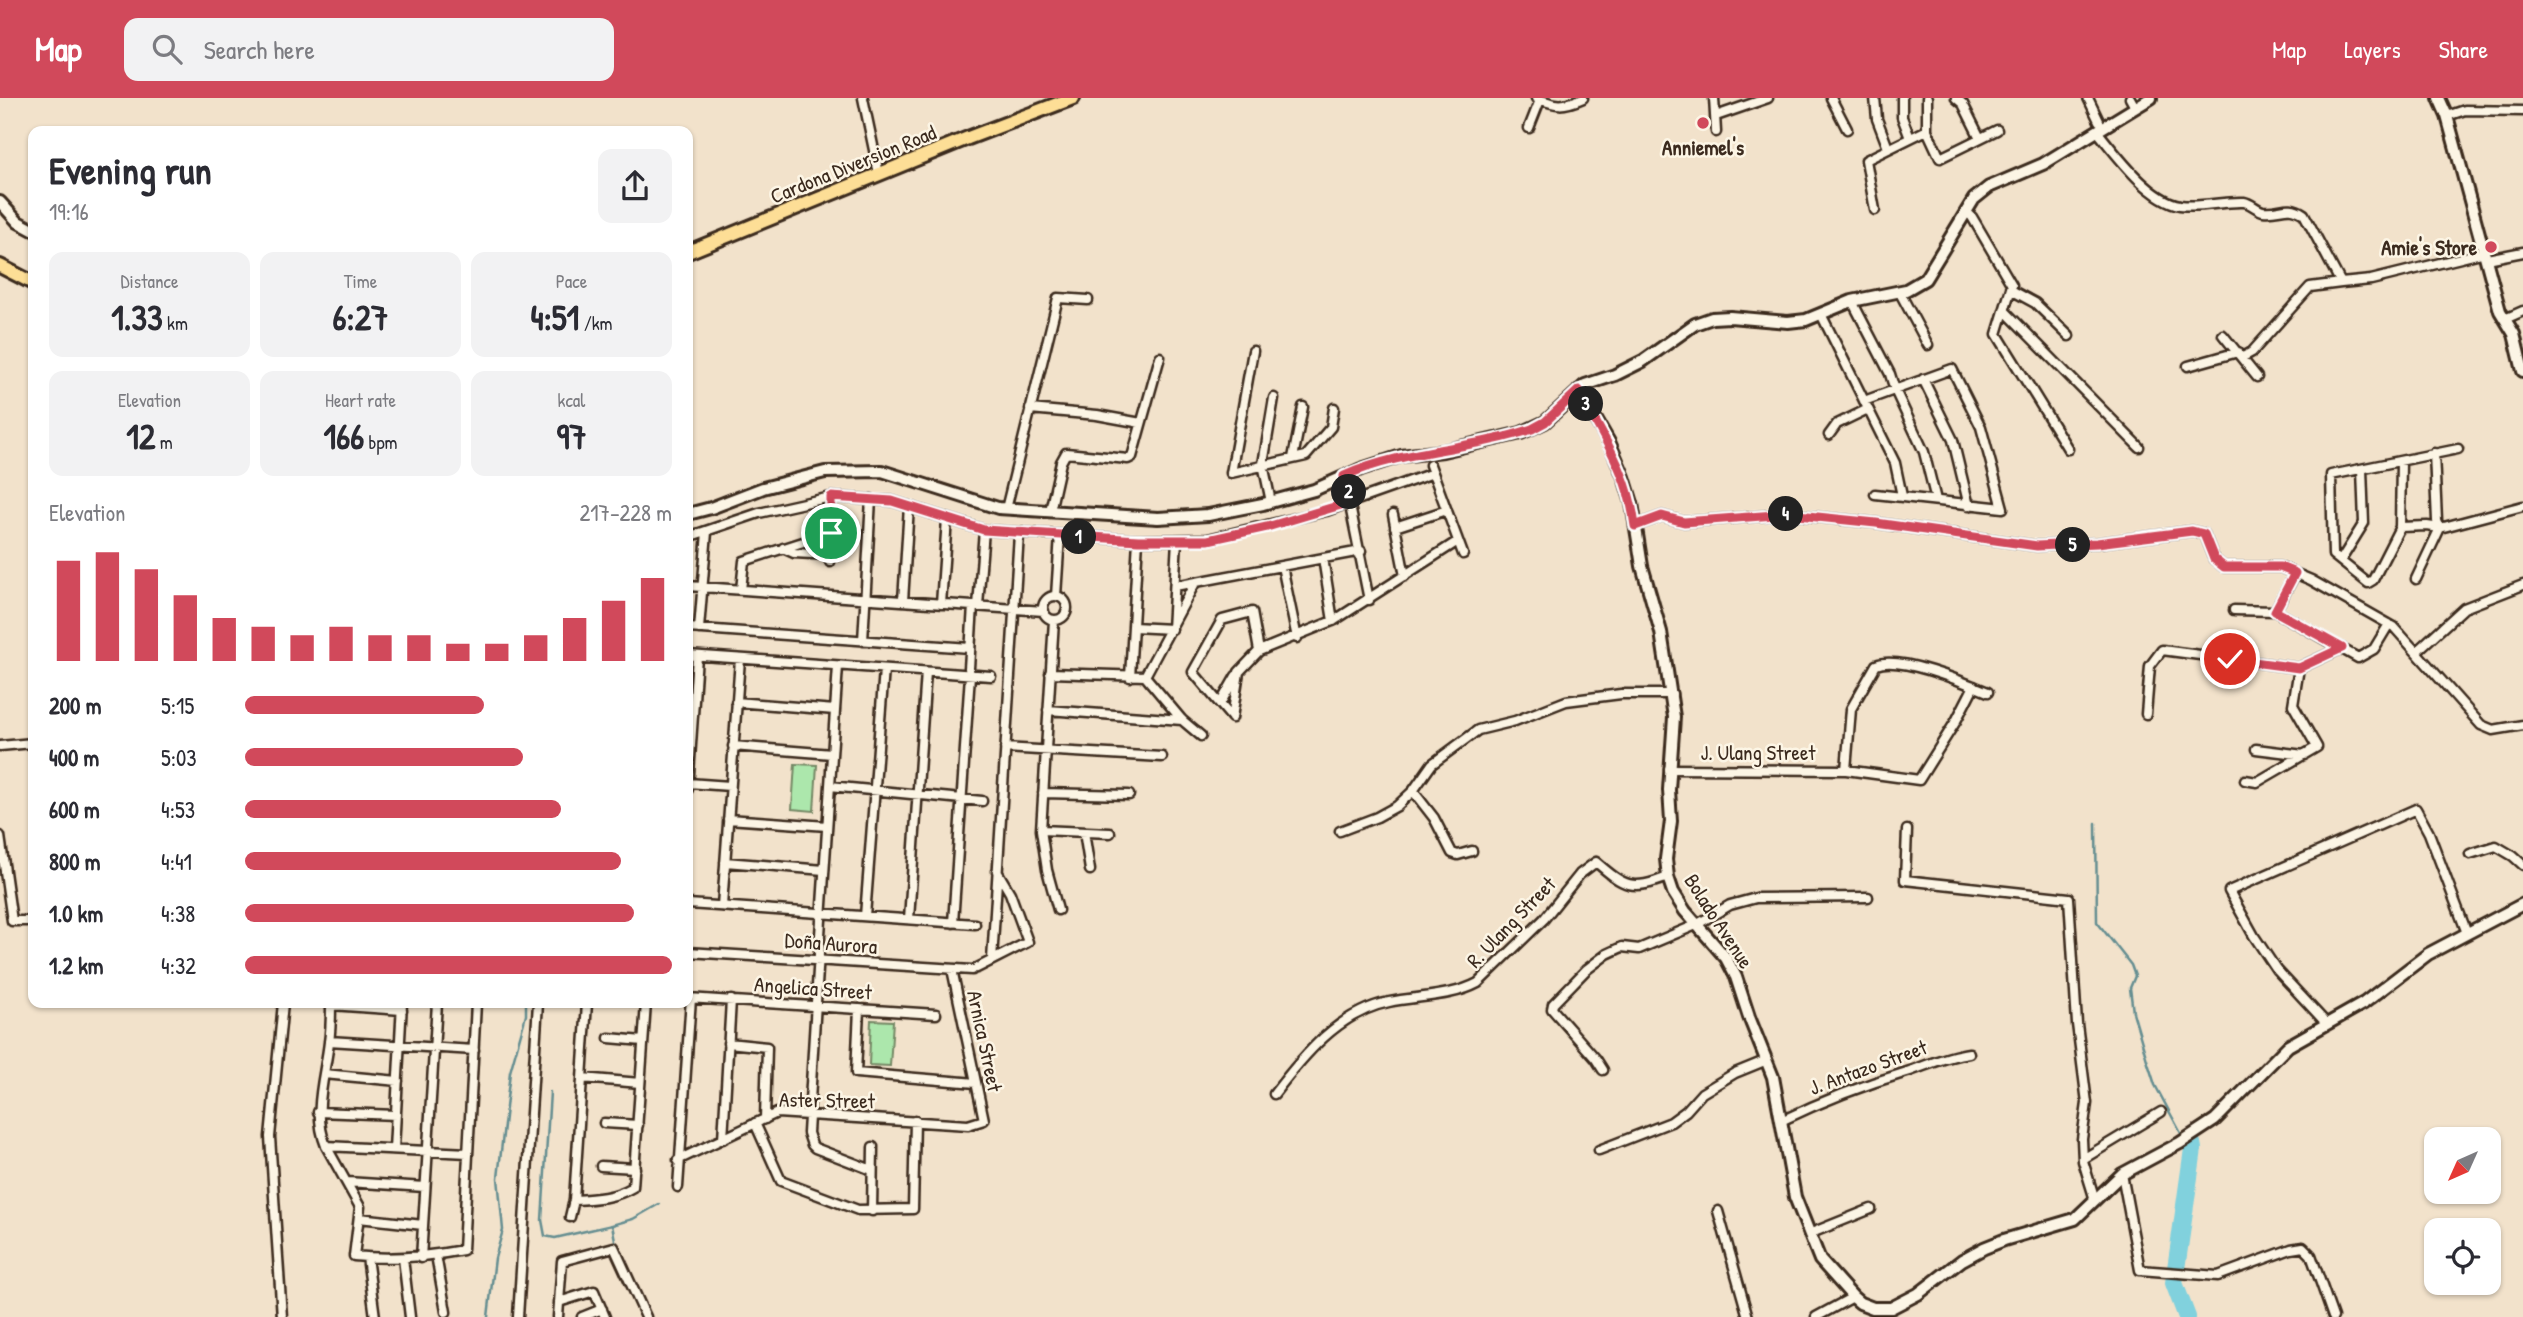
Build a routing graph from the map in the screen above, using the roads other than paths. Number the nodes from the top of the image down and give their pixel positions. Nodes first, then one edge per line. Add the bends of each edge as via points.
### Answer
1 (863, 98) edge
2 (1073, 98) edge
3 (1583, 98) edge
4 (1714, 98) edge
5 (1768, 98) edge
6 (1831, 98) edge
7 (1875, 98) edge
8 (1902, 98) edge
9 (1927, 98) edge
10 (1955, 98) edge
11 (2088, 98) edge
12 (2151, 98) edge
13 (2439, 98) edge
14 (1539, 99) edge
15 (2133, 103) edge
16 (2523, 111) edge
17 (1716, 116) junction
18 (2447, 116) junction
19 (2098, 126) junction
20 (1529, 128) dead end
21 (1847, 129) dead end
22 (1927, 130) junction
23 (1997, 130) dead end
24 (1716, 132) dead end
25 (1910, 138) junction
26 (1980, 138) junction
27 (1888, 148) junction
28 (879, 174) junction
29 (0, 202) edge
30 (1875, 210) dead end
31 (1966, 211) junction
32 (28, 227) edge
33 (693, 249) edge
34 (2523, 252) edge
35 (2486, 256) junction
36 (0, 266) edge
37 (28, 280) edge
38 (2341, 283) junction
39 (2011, 290) junction
40 (1899, 291) junction
41 (1088, 300) dead end
42 (1852, 301) junction
43 (2523, 311) edge
44 (2006, 312) junction
45 (1821, 314) junction
46 (2505, 319) junction
47 (2222, 335) dead end
48 (2069, 336) dead end
49 (1928, 345) dead end
50 (1252, 351) dead end
51 (2240, 355) junction
52 (1160, 357) dead end
53 (2188, 366) dead end
54 (2523, 371) edge
55 (2257, 377) dead end
56 (1923, 379) junction
57 (1579, 390) junction
58 (1895, 390) junction
59 (1274, 398) dead end
60 (1866, 405) junction
61 (1303, 407) dead end
62 (1334, 408) dead end
63 (1030, 409) junction
64 (1141, 423) junction
65 (1829, 435) dead end
66 (2139, 447) dead end
67 (2068, 449) dead end
68 (2458, 449) dead end
69 (2434, 453) junction
70 (1293, 458) junction
71 (2401, 461) junction
72 (1263, 464) junction
73 (2362, 469) junction
74 (1344, 476) junction
75 (1875, 494) dead end
76 (1902, 496) junction
77 (831, 497) junction
78 (871, 499) junction
79 (1936, 500) junction
80 (1271, 502) junction
81 (1351, 502) junction
82 (909, 506) junction
83 (1969, 506) junction
84 (2523, 506) edge
85 (1006, 509) junction
86 (1447, 510) junction
87 (1050, 512) junction
88 (693, 513) edge
89 (1393, 515) dead end
90 (947, 519) junction
91 (1635, 526) junction
92 (1395, 527) junction
93 (2400, 527) junction
94 (2440, 528) junction
95 (984, 530) junction
96 (706, 532) junction
97 (831, 533) junction
98 (1019, 534) junction
99 (1060, 535) junction
100 (693, 536) edge
101 (1138, 540) junction
102 (1177, 540) junction
103 (1458, 541) junction
104 (783, 548) junction
105 (1361, 551) junction
106 (1463, 554) dead end
107 (1323, 558) junction
108 (2341, 561) junction
109 (1282, 566) junction
110 (2295, 573) junction
111 (1405, 576) junction
112 (2416, 579) dead end
113 (1195, 583) junction
114 (2523, 585) edge
115 (693, 586) edge
116 (1175, 586) junction
117 (703, 587) junction
118 (741, 590) junction
119 (1056, 596) junction
120 (865, 598) junction
121 (1369, 600) junction
122 (903, 601) junction
123 (942, 604) junction
124 (976, 606) junction
125 (1014, 609) junction
126 (2234, 610) dead end
127 (1044, 611) junction
128 (2275, 611) junction
129 (1054, 620) junction
130 (1333, 621) junction
131 (2389, 624) junction
132 (1133, 626) junction
133 (693, 628) edge
134 (699, 629) junction
135 (1172, 629) junction
136 (1297, 638) junction
137 (863, 641) junction
138 (2342, 648) junction
139 (970, 649) junction
140 (1259, 651) junction
141 (2417, 651) junction
142 (693, 656) edge
143 (740, 659) junction
144 (838, 666) junction
145 (2299, 668) junction
146 (884, 669) junction
147 (926, 671) junction
148 (969, 671) junction
149 (1239, 672) junction
150 (1050, 673) junction
151 (991, 676) dead end
152 (1145, 676) junction
153 (1130, 677) junction
154 (1974, 686) junction
155 (1988, 692) dead end
156 (1672, 694) junction
157 (736, 702) junction
158 (1220, 704) junction
159 (835, 710) junction
160 (1048, 710) junction
161 (2146, 714) dead end
162 (1182, 720) junction
163 (2523, 725) edge
164 (1201, 736) dead end
165 (28, 743) edge
166 (0, 746) edge
167 (733, 747) junction
168 (1005, 748) junction
169 (2256, 749) dead end
170 (1046, 751) junction
171 (832, 754) junction
172 (2304, 755) junction
173 (1162, 757) dead end
174 (1669, 769) junction
175 (1846, 770) junction
176 (2245, 780) dead end
177 (693, 783) edge
178 (730, 786) junction
179 (830, 786) junction
180 (1413, 791) junction
181 (875, 792) junction
182 (1044, 793) junction
183 (1129, 795) dead end
184 (917, 796) junction
185 (961, 799) junction
186 (982, 801) dead end
187 (728, 819) junction
188 (827, 826) junction
189 (1041, 830) junction
190 (1907, 830) dead end
191 (1340, 831) dead end
192 (1084, 832) junction
193 (1110, 833) dead end
194 (0, 836) edge
195 (1472, 851) dead end
196 (2470, 854) dead end
197 (725, 862) junction
198 (2523, 866) edge
199 (824, 870) junction
200 (1090, 870) dead end
201 (997, 871) junction
202 (1668, 877) junction
203 (1868, 897) dead end
204 (693, 904) edge
205 (2523, 904) edge
206 (722, 906) junction
207 (1058, 910) dead end
208 (821, 913) junction
209 (865, 916) junction
210 (909, 919) junction
211 (28, 921) edge
212 (953, 923) junction
213 (975, 924) dead end
214 (1696, 925) junction
215 (2467, 933) junction
216 (693, 952) edge
217 (818, 960) junction
218 (992, 960) junction
219 (952, 969) junction
220 (693, 998) edge
221 (731, 1000) junction
222 (816, 1006) junction
223 (282, 1008) edge
224 (331, 1008) edge
225 (402, 1008) edge
226 (437, 1008) edge
227 (477, 1008) edge
228 (538, 1008) edge
229 (587, 1008) edge
230 (646, 1008) edge
231 (688, 1008) edge
232 (859, 1009) junction
233 (936, 1014) dead end
234 (2327, 1024) junction
235 (609, 1038) dead end
236 (329, 1041) junction
237 (643, 1041) junction
238 (728, 1042) junction
239 (400, 1046) junction
240 (434, 1048) junction
241 (474, 1050) junction
242 (1969, 1053) dead end
243 (1767, 1060) junction
244 (1603, 1070) dead end
245 (324, 1074) junction
246 (582, 1078) junction
247 (398, 1081) junction
248 (640, 1083) junction
249 (976, 1083) junction
250 (1274, 1094) dead end
251 (318, 1112) junction
252 (2161, 1112) dead end
253 (808, 1114) junction
254 (396, 1115) junction
255 (765, 1119) junction
256 (984, 1120) joint
257 (915, 1121) junction
258 (1781, 1121) junction
259 (604, 1123) dead end
260 (755, 1123) junction
261 (638, 1125) junction
262 (723, 1139) junction
263 (326, 1146) junction
264 (873, 1147) dead end
265 (394, 1149) junction
266 (1599, 1150) dead end
267 (428, 1151) junction
268 (468, 1153) junction
269 (2083, 1159) junction
270 (678, 1160) junction
271 (601, 1166) dead end
272 (635, 1168) junction
273 (872, 1170) junction
274 (2122, 1174) junction
275 (347, 1182) junction
276 (425, 1187) junction
277 (678, 1187) dead end
278 (573, 1200) junction
279 (2095, 1200) junction
280 (1871, 1209) dead end
281 (872, 1211) junction
282 (1717, 1211) dead end
283 (570, 1217) dead end
284 (359, 1218) junction
285 (423, 1225) junction
286 (1809, 1234) junction
287 (436, 1255) junction
288 (367, 1257) junction
289 (403, 1258) junction
290 (421, 1258) junction
291 (1853, 1297) junction
292 (559, 1302) junction
293 (446, 1312) dead end
294 (1893, 1312) edge
295 (604, 1313) edge
296 (282, 1317) edge
297 (375, 1317) edge
298 (410, 1317) edge
299 (519, 1317) edge
300 (558, 1317) edge
301 (582, 1317) edge
302 (646, 1317) edge
303 (1748, 1317) edge
304 (1816, 1317) edge
305 (2333, 1317) edge

1 - 28 street
2 - 28 main road, Cardona Diversion Road
3 - 14 street via 1567,106
4 - 17 street
5 - 17 street
6 - 21 street
7 - 27 street
8 - 25 street via 1902,117
9 - 22 street
10 - 26 street via 1963,104
11 - 19 street
12 - 15 street
13 - 18 street
14 - 20 street
15 - 19 street
16 - 18 street via 2465,110
17 - 24 street
18 - 35 street
19 - 31 street via 2043,164 1989,187
19 - 38 street via 2141,181 2166,201 2203,206 2247,202 2262,211 2294,208 2305,214
22 - 25 street
22 - 26 street via 1940,158
23 - 26 street
25 - 27 street
27 - 30 street via 1866,160
28 - 33 main road, Cardona Diversion Road
29 - 32 street
31 - 39 street
31 - 40 street via 1925,279
34 - 35 street
35 - 38 street via 2371,281
35 - 46 street
36 - 37 main road
38 - 51 street via 2310,287 2252,352
39 - 44 street
39 - 48 street via 2035,303
40 - 42 street
40 - 49 street
41 - 63 street via 1058,298
42 - 45 street
42 - 58 street
43 - 46 street
44 - 66 street
44 - 67 street via 1997,334
45 - 57 street via 1788,322 1730,317 1704,321 1643,361
45 - 60 street
46 - 54 street via 2514,334
47 - 51 street
50 - 72 street via 1231,473
51 - 53 street
51 - 55 street
52 - 64 street
56 - 58 street
56 - 83 street via 1952,440
56 - 83 street via 1952,369 1981,427 2003,508
57 - 74 street via 1532,429 1443,451 1401,456
57 - 91 street, Bolado Avenue via 1624,477
58 - 60 street
58 - 79 street via 1924,452
59 - 72 street
60 - 65 street via 1837,424
60 - 76 street via 1895,463
61 - 70 street
62 - 70 street via 1331,427 1312,451
63 - 64 street
63 - 85 street
64 - 87 street via 1128,459 1066,453
68 - 69 street
69 - 71 street
69 - 94 street
70 - 72 street
71 - 73 street
71 - 93 street
72 - 80 street
73 - 108 street via 2364,523
73 - 108 street via 2331,475 2333,555
74 - 80 street
74 - 81 street
75 - 76 street
76 - 79 street
77 - 78 street
77 - 96 street via 759,513
77 - 97 street
78 - 82 street
78 - 120 street
79 - 83 street
80 - 87 street via 1208,515 1158,518
81 - 86 street via 1431,469
81 - 102 street via 1231,535
81 - 105 street
82 - 90 street
82 - 122 street
84 - 94 street
85 - 87 street
85 - 88 street via 882,471 825,472
86 - 92 street
86 - 103 street
89 - 92 street
90 - 95 street
90 - 123 street
91 - 110 street via 1662,516 1684,522 1788,514 2037,546 2192,531 2204,534 2214,559 2224,567 2280,567
91 - 156 street, Bolado Avenue
92 - 111 street
93 - 94 street
93 - 108 street via 2368,583
94 - 112 street
95 - 98 street
95 - 124 street
96 - 100 street
96 - 117 street
97 - 104 street
97 - 104 street via 830,558
98 - 99 street
98 - 125 street
99 - 101 street
99 - 119 street
101 - 102 street
101 - 132 street
102 - 116 street
103 - 106 street
103 - 111 street
104 - 118 street via 744,561
105 - 107 street
105 - 121 street
107 - 109 street
107 - 130 street
109 - 113 street
109 - 136 street
110 - 128 street
110 - 131 street
111 - 121 street
113 - 116 street
113 - 135 street
114 - 141 street via 2464,608
115 - 117 street
116 - 135 street
117 - 118 street
117 - 134 street
118 - 120 street
119 - 127 street via 1047,600
119 - 129 street via 1063,599 1067,610
120 - 122 street
120 - 137 street
121 - 130 street
122 - 123 street
123 - 124 street
124 - 125 street
124 - 139 street
125 - 127 street
125 - 168 street
126 - 128 street
127 - 129 street
128 - 138 street
129 - 150 street
130 - 136 street
131 - 138 street via 2374,649 2362,657
131 - 141 street
132 - 135 street
132 - 153 street
133 - 134 street
134 - 137 street
135 - 152 street
136 - 140 street
137 - 139 street
138 - 145 street
139 - 148 street
140 - 149 street
140 - 158 street via 1252,612 1222,620 1193,672
141 - 163 street via 2482,725 2493,730
142 - 143 street
143 - 144 street
143 - 157 street
144 - 146 street
144 - 159 street
145 - 161 street via 2162,650 2150,666
145 - 172 street via 2293,705 2317,747
146 - 147 street
146 - 181 street
147 - 148 street
147 - 184 street
148 - 151 street
148 - 185 street
149 - 158 street
149 - 158 street via 1232,718
150 - 153 street
150 - 160 street
152 - 153 street
152 - 162 street
154 - 155 street
154 - 175 street, J. Ulang Street via 1919,780
154 - 175 street via 1919,667 1876,665 1851,709
156 - 174 street, Bolado Avenue
156 - 180 street via 1566,701 1478,730 1432,764
157 - 159 street
157 - 167 street
159 - 171 street
160 - 162 street
160 - 170 street
162 - 164 street
165 - 166 street
167 - 171 street
167 - 178 street
168 - 170 street
168 - 201 street
169 - 172 street
170 - 173 street
170 - 182 street
171 - 179 street
172 - 176 street via 2258,782
174 - 175 street, J. Ulang Street
174 - 202 street, Bolado Avenue
177 - 178 street
178 - 187 street
179 - 181 street
179 - 188 street
180 - 191 street via 1377,817
180 - 195 street via 1452,853
181 - 184 street
181 - 209 street
182 - 183 street
182 - 189 street
184 - 185 street
184 - 210 street
185 - 186 street
185 - 212 street
187 - 188 street
187 - 197 street
188 - 199 street
189 - 192 street
189 - 207 street
190 - 269 street via 1905,880 2069,898 2087,1103
192 - 193 street
192 - 200 street
194 - 211 street via 12,921
196 - 198 street via 2496,846
197 - 199 street
197 - 206 street
199 - 208 street
201 - 218 street
201 - 218 street via 1028,942
202 - 214 street, Bolado Avenue
202 - 250 street, R. Ulang Street via 1645,886 1626,885 1595,862 1479,983 1362,1009 1305,1054
203 - 214 street via 1756,898 1730,905
204 - 206 street
205 - 215 street
206 - 208 street
208 - 209 street
208 - 217 street
209 - 210 street
210 - 212 street
212 - 213 street
214 - 243 street, Bolado Avenue via 1726,958 1736,977
214 - 244 street via 1639,949 1622,947 1607,954 1553,1004 1555,1015
215 - 234 street via 2428,954 2364,1003
215 - 234 street via 2416,809 2229,891 2276,969
216 - 217 street, Doña Aurora
217 - 219 street, Doña Aurora
217 - 222 street
218 - 219 street, Doña Aurora via 975,969
219 - 249 street, Arnica Street
220 - 221 street, Angelica Street
221 - 222 street, Angelica Street
221 - 238 street
222 - 232 street, Angelica Street
222 - 253 street
223 - 296 street via 270,1138
224 - 236 street
225 - 239 street
226 - 240 street
227 - 241 street
228 - 299 street
229 - 246 street
230 - 237 street
231 - 270 street
232 - 233 street, Angelica Street
232 - 249 street via 856,1073
234 - 274 street via 2288,1046 2215,1120
235 - 237 street
236 - 239 street
236 - 245 street
237 - 248 street
238 - 255 street via 767,1046
238 - 262 street
239 - 240 street
239 - 247 street
240 - 241 street
240 - 267 street
241 - 268 street
242 - 258 street, J. Antazo Street via 1949,1055 1868,1084
243 - 258 street, Bolado Avenue
243 - 266 street via 1702,1093 1671,1122
245 - 247 street
245 - 251 street
246 - 248 street
246 - 278 street
247 - 254 street
248 - 261 street
249 - 256 street, Arnica Street
251 - 254 street
251 - 263 street
252 - 269 street
253 - 255 street, Aster Street via 777,1113
253 - 257 street, Aster Street
253 - 273 street via 812,1145
254 - 265 street
255 - 260 street, Aster Street
256 - 257 street, Aster Street via 968,1125
257 - 281 street via 913,1209
258 - 286 street, Bolado Avenue via 1795,1197
259 - 261 street
260 - 262 street, Aster Street
260 - 281 street via 781,1181
261 - 272 street
262 - 270 street, Aster Street
263 - 265 street
263 - 275 street
264 - 273 street
265 - 267 street
267 - 268 street
267 - 276 street
268 - 287 street via 463,1250
269 - 279 street
270 - 277 street
271 - 272 street
272 - 278 street via 633,1187 623,1193
273 - 281 street
274 - 279 street
274 - 305 street via 2140,1270 2218,1276 2303,1247 2311,1255
275 - 276 street
275 - 284 street via 360,1207
276 - 285 street
278 - 283 street
279 - 294 street via 2075,1219 1969,1255
280 - 286 street
282 - 303 street
284 - 285 street
284 - 288 street via 354,1256
285 - 290 street
286 - 291 street, Bolado Avenue via 1820,1260
287 - 290 street
287 - 293 street
288 - 289 street
288 - 297 street
289 - 290 street
289 - 298 street
291 - 294 street, Bolado Avenue
291 - 304 street
292 - 295 street via 594,1291
292 - 300 street
292 - 302 street via 562,1261 614,1247
295 - 301 street

